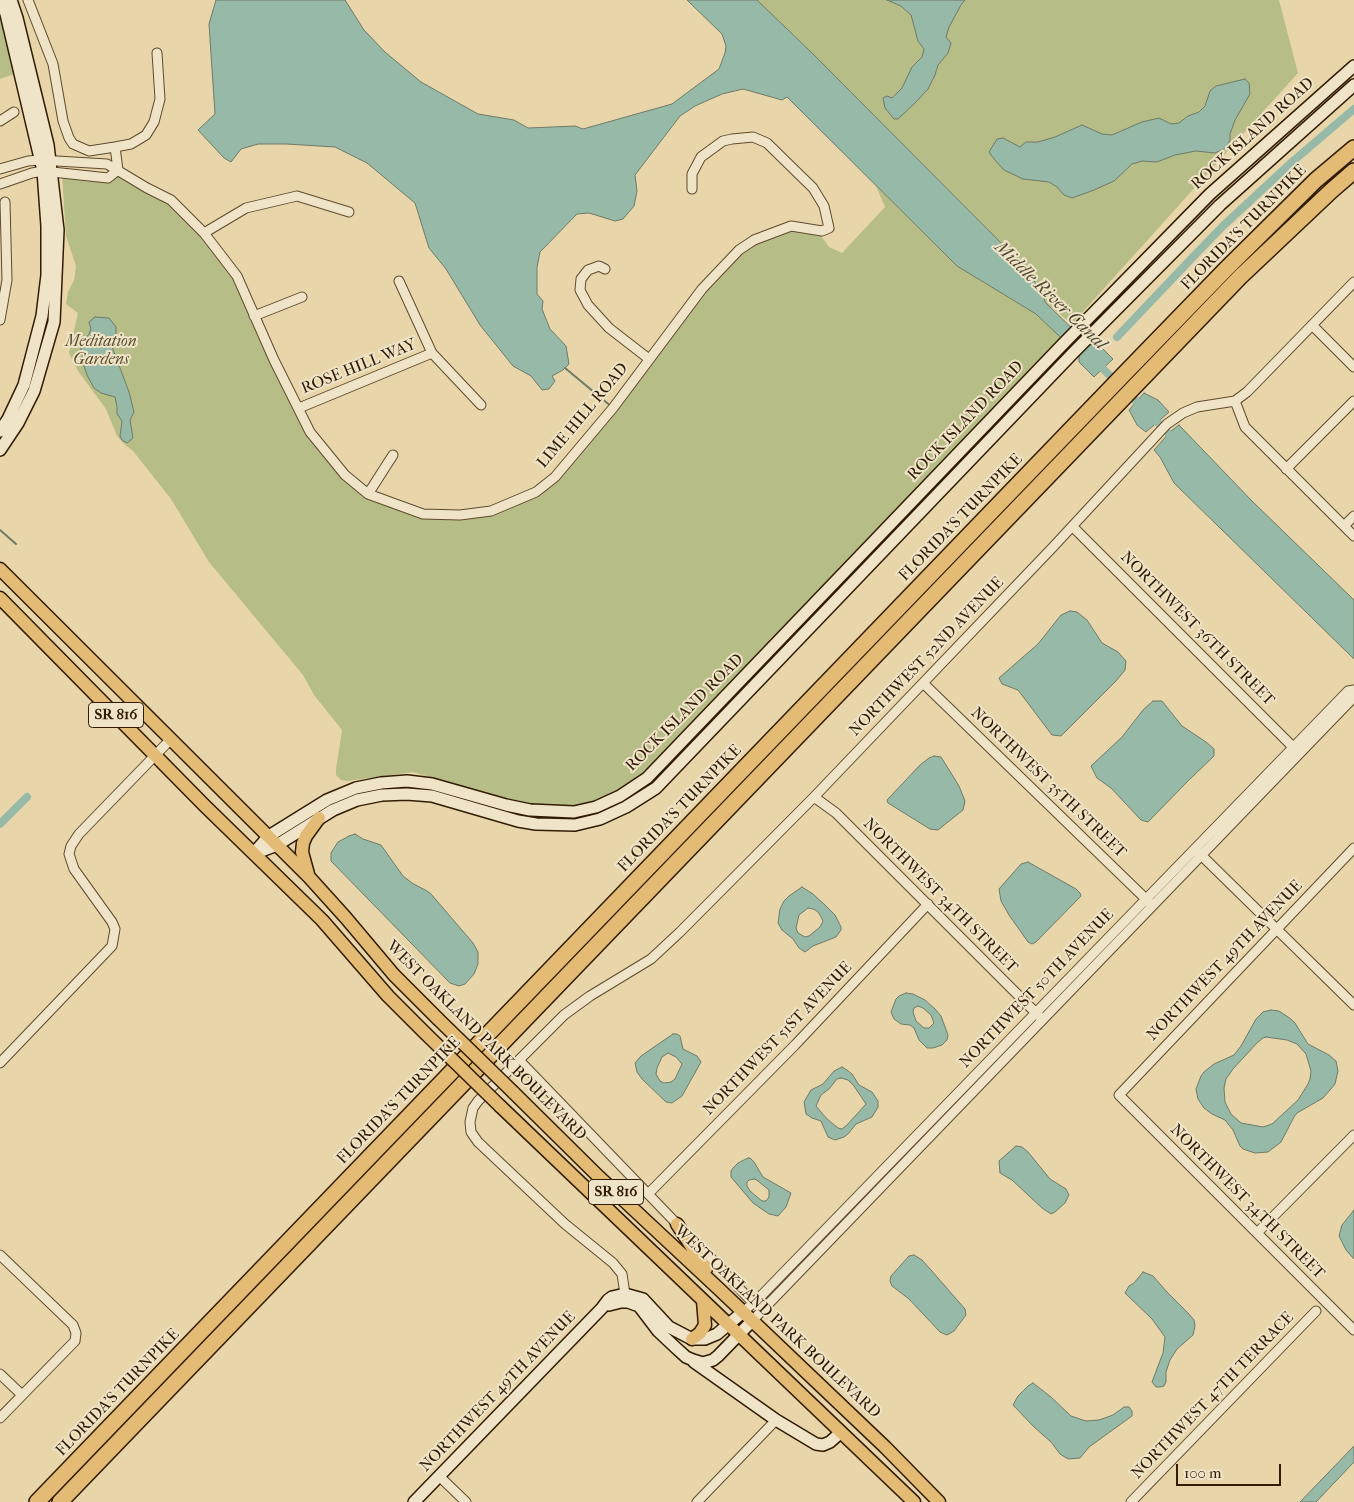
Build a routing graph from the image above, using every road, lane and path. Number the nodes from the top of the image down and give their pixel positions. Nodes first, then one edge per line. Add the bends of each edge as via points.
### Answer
1 (1, 0) edge
2 (11, 0) edge
3 (28, 0) edge
4 (157, 53) dead end
5 (1354, 66) edge
6 (1354, 85) edge
7 (14, 112) dead end
8 (0, 120) edge
9 (115, 147) junction
10 (1354, 148) edge
11 (45, 160) junction
12 (0, 168) edge
13 (118, 170) junction
14 (1354, 171) edge
15 (47, 172) junction
16 (0, 184) edge
17 (692, 189) dead end
18 (5, 202) dead end
19 (349, 212) dead end
20 (204, 233) junction
21 (3, 234) edge
22 (605, 269) dead end
23 (399, 281) dead end
24 (1354, 282) edge
25 (302, 297) dead end
26 (254, 316) junction
27 (0, 320) edge
28 (1312, 325) junction
29 (432, 353) junction
30 (649, 358) junction
31 (1354, 367) edge
32 (24, 385) junction
33 (1354, 400) edge
34 (1235, 401) junction
35 (26, 404) junction
36 (481, 405) dead end
37 (299, 408) junction
38 (0, 430) edge
39 (0, 450) edge
40 (393, 455) dead end
41 (1286, 469) junction
42 (368, 494) junction
43 (1354, 516) edge
44 (1344, 526) junction
45 (1073, 527) junction
46 (1354, 536) edge
47 (0, 569) edge
48 (0, 598) edge
49 (923, 683) junction
50 (1354, 690) edge
51 (1354, 697) edge
52 (171, 739) junction
53 (1296, 750) junction
54 (156, 755) junction
55 (814, 796) junction
56 (319, 818) junction
57 (273, 841) junction
58 (1354, 848) edge
59 (1198, 851) junction
60 (254, 853) junction
61 (309, 877) junction
62 (1149, 902) junction
63 (928, 904) junction
64 (1277, 929) junction
65 (1354, 1005) edge
66 (1039, 1016) junction
67 (519, 1060) junction
68 (0, 1063) edge
69 (991, 1066) junction
70 (1119, 1095) joint
71 (940, 1112) junction
72 (947, 1119) junction
73 (1354, 1135) edge
74 (896, 1157) junction
75 (903, 1164) junction
76 (648, 1194) junction
77 (853, 1202) junction
78 (860, 1209) junction
79 (677, 1224) junction
80 (1257, 1233) junction
81 (0, 1255) edge
82 (720, 1290) junction
83 (625, 1294) junction
84 (703, 1301) junction
85 (754, 1303) junction
86 (604, 1305) junction
87 (1316, 1311) dead end
88 (748, 1316) junction
89 (728, 1325) junction
90 (1354, 1330) edge
91 (739, 1335) junction
92 (692, 1339) junction
93 (686, 1357) junction
94 (0, 1374) edge
95 (22, 1395) junction
96 (0, 1418) edge
97 (776, 1420) junction
98 (840, 1432) junction
99 (439, 1476) junction
100 (37, 1502) edge
101 (60, 1502) edge
102 (414, 1502) edge
103 (466, 1502) edge
104 (697, 1502) edge
105 (914, 1502) edge
106 (939, 1502) edge
107 (1131, 1502) edge

1 - 11 main road
2 - 11 main road via 48,145
3 - 9 street via 53,64 69,138 73,144 89,151
4 - 9 street via 160,99 154,122 146,135 131,144
5 - 57 main road, ROCK ISLAND ROAD via 1210,194 648,778 620,796 596,807 574,812 530,810 432,784 407,781 381,783 338,794 311,808
6 - 56 main road, ROCK ISLAND ROAD via 1220,205 1073,353 656,788 626,807 576,825 536,824 432,796 407,794 357,800
7 - 8 street
9 - 13 street
10 - 100 highway, FLORIDA'S TURNPIKE via 1316,180 1128,369
11 - 12 street, LIME HILL ROAD
11 - 13 street, LIME HILL ROAD via 107,164
11 - 15 main road
13 - 15 street via 108,178
13 - 20 street, LIME HILL ROAD via 171,200
14 - 101 highway, FLORIDA'S TURNPIKE via 1240,277 1140,379
15 - 16 street via 32,173
15 - 32 main road via 47,275 42,316
15 - 35 main road via 58,230 54,322 34,391
17 - 30 street, LIME HILL ROAD via 692,174 701,157 723,141 753,138 767,143 813,188 824,206 829,228 822,231 790,226 754,240 739,250 702,289
18 - 21 street
19 - 20 street via 297,196 246,208
20 - 26 street, LIME HILL ROAD via 237,276
21 - 27 street via 7,280
22 - 30 street via 599,266 588,270 581,278 580,290 588,305 609,328
23 - 29 street
24 - 28 street
25 - 26 street
26 - 37 street, LIME HILL ROAD
28 - 31 street
28 - 34 street
29 - 36 street
29 - 37 street, ROSE HILL WAY
30 - 42 street, LIME HILL ROAD via 584,443 555,477 536,492 491,511 460,515 422,514
32 - 35 main road
32 - 38 main road
33 - 41 street
34 - 41 street via 1245,427
34 - 45 street, NORTHWEST 52ND AVENUE via 1197,407 1174,418
35 - 39 main road
37 - 42 street, LIME HILL ROAD via 310,432 329,456
40 - 42 street
41 - 44 street
43 - 44 street
44 - 46 street
45 - 49 street, NORTHWEST 52ND AVENUE
45 - 53 street, NORTHWEST 36TH STREET
47 - 52 main road, WEST OAKLAND PARK BOULEVARD / SR 816
48 - 54 main road, WEST OAKLAND PARK BOULEVARD / SR 816
49 - 55 street, NORTHWEST 52ND AVENUE
49 - 62 street, NORTHWEST 35TH STREET
50 - 53 street, NORTHWEST 50TH AVENUE via 1348,691
51 - 53 street, NORTHWEST 50TH AVENUE
52 - 54 street
52 - 57 main road, WEST OAKLAND PARK BOULEVARD / SR 816
53 - 59 street, NORTHWEST 50TH AVENUE
54 - 60 main road, WEST OAKLAND PARK BOULEVARD / SR 816
54 - 68 street via 79,834 69,854 74,869 112,922 115,929 112,946
55 - 63 street, NORTHWEST 34TH STREET via 836,813
55 - 67 street, NORTHWEST 52ND AVENUE via 650,959 564,1015
56 - 57 main road, ROCK ISLAND ROAD
56 - 61 main road via 303,843 302,852
57 - 60 main road, ROCK ISLAND ROAD
57 - 61 main road, WEST OAKLAND PARK BOULEVARD / SR 816
58 - 64 street, NORTHWEST 49TH AVENUE
59 - 62 street, NORTHWEST 50TH AVENUE
59 - 64 street
60 - 84 main road, WEST OAKLAND PARK BOULEVARD / SR 816, bridge via 322,920 425,1033
61 - 82 main road, WEST OAKLAND PARK BOULEVARD / SR 816, bridge via 394,975 599,1177
62 - 66 street, NORTHWEST 50TH AVENUE
63 - 66 street, NORTHWEST 34TH STREET
63 - 76 street, NORTHWEST 51ST AVENUE
64 - 65 street
64 - 70 street, NORTHWEST 49TH AVENUE
66 - 69 street, NORTHWEST 50TH AVENUE
67 - 76 street
67 - 83 street, NORTHWEST 52ND AVENUE via 473,1108 471,1132 553,1213 613,1263 622,1274
69 - 71 street, NORTHWEST 50TH AVENUE
69 - 72 street, NORTHWEST 50TH AVENUE
70 - 80 street, NORTHWEST 34TH STREET
71 - 72 street
71 - 74 street, NORTHWEST 50TH AVENUE
72 - 75 street, NORTHWEST 50TH AVENUE
73 - 80 street
74 - 75 street
74 - 77 street, NORTHWEST 50TH AVENUE
75 - 78 street, NORTHWEST 50TH AVENUE
76 - 79 street
77 - 78 street
77 - 85 street, NORTHWEST 50TH AVENUE
78 - 88 street, NORTHWEST 50TH AVENUE
79 - 82 main road
79 - 85 street
80 - 90 street, NORTHWEST 34TH STREET
81 - 95 street via 73,1325 76,1333 75,1341
82 - 88 main road, WEST OAKLAND PARK BOULEVARD / SR 816
83 - 86 main road, NORTHWEST 49TH AVENUE via 612,1297
83 - 92 main road via 643,1299 669,1327
84 - 89 main road, WEST OAKLAND PARK BOULEVARD / SR 816
84 - 92 main road via 705,1325
85 - 88 street, NORTHWEST 50TH AVENUE
86 - 93 main road via 628,1302 639,1306
86 - 99 main road, NORTHWEST 49TH AVENUE
87 - 107 street, NORTHWEST 47TH TERRACE
88 - 89 main road
88 - 91 main road
88 - 106 main road, WEST OAKLAND PARK BOULEVARD / SR 816
89 - 91 main road, WEST OAKLAND PARK BOULEVARD / SR 816
89 - 92 main road via 705,1339
91 - 93 main road via 714,1360 703,1363
91 - 98 main road, WEST OAKLAND PARK BOULEVARD / SR 816
93 - 97 main road
94 - 95 street
95 - 96 street
97 - 98 main road via 816,1444 832,1441
97 - 104 street
98 - 105 main road, WEST OAKLAND PARK BOULEVARD / SR 816
99 - 102 main road, NORTHWEST 49TH AVENUE
99 - 103 street

